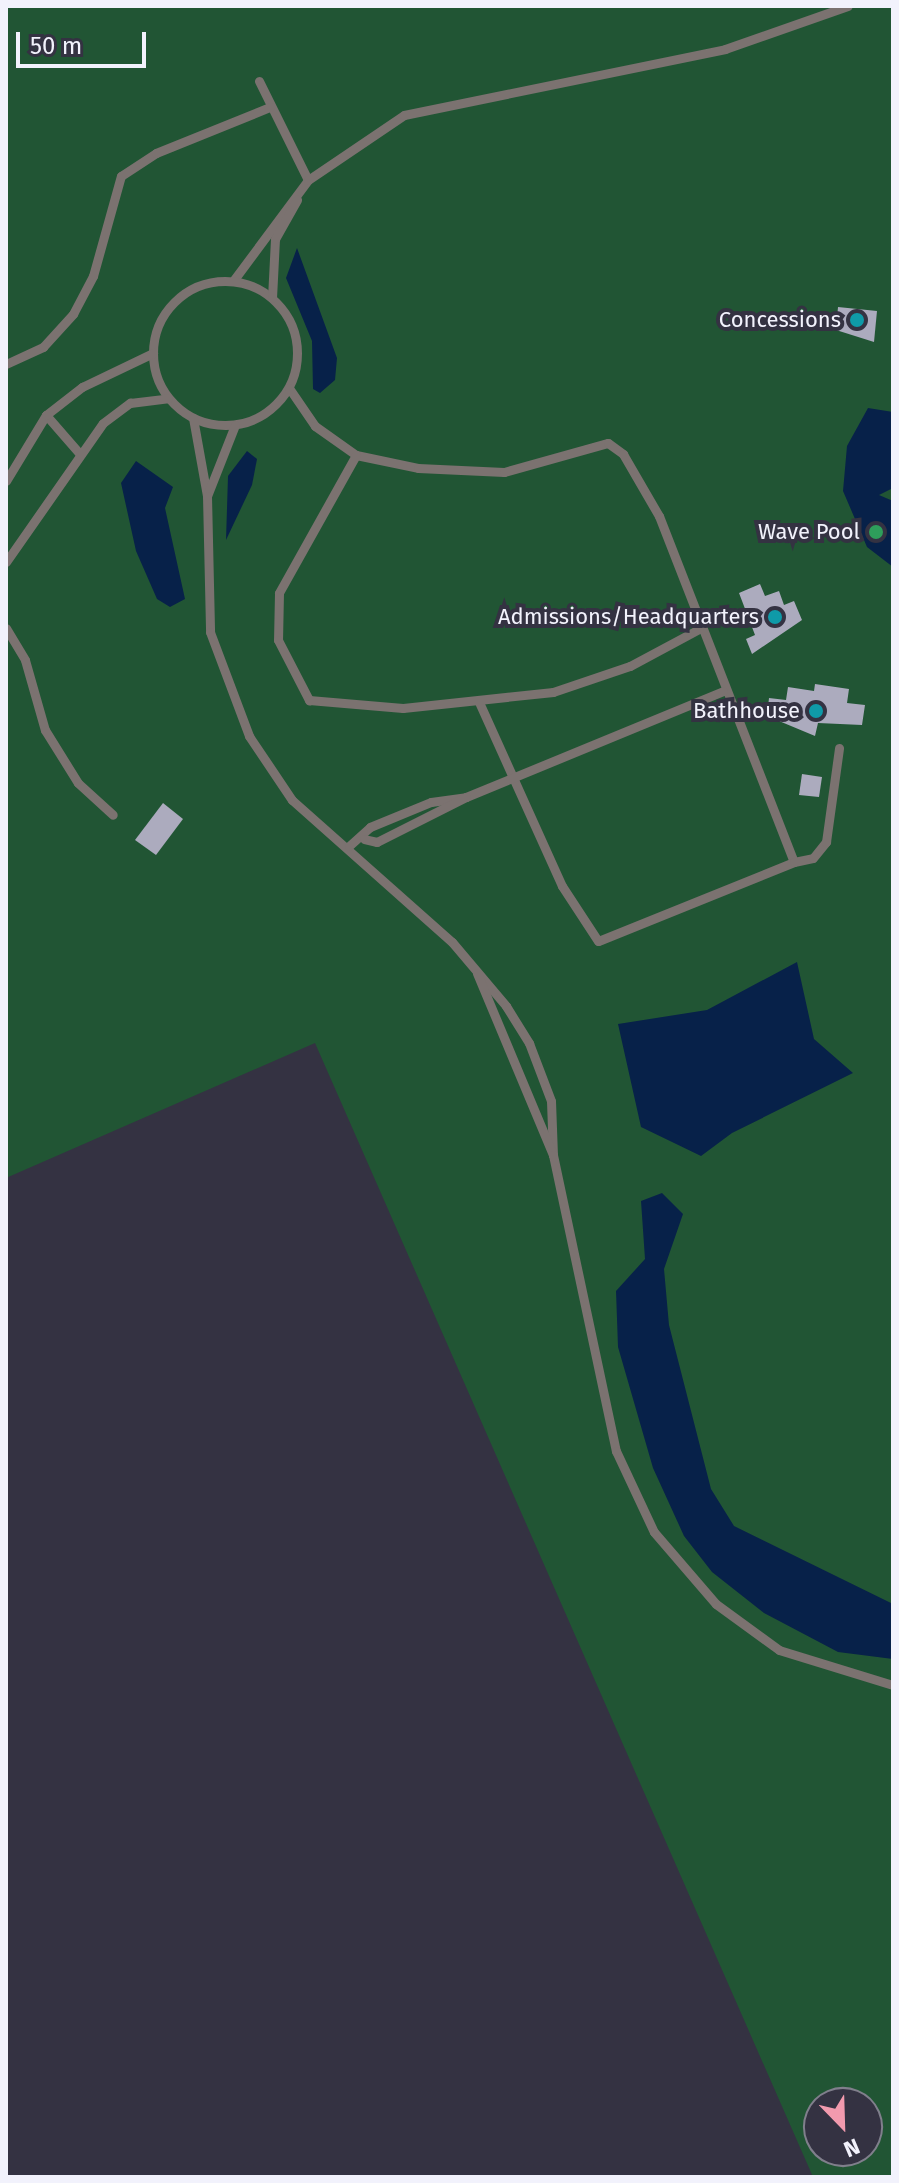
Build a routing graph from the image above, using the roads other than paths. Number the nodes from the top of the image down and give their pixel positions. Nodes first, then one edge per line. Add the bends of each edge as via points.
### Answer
1 (848, 6) edge
2 (259, 81) dead end
3 (270, 107) junction
4 (308, 180) junction
5 (233, 281) junction
6 (272, 298) junction
7 (153, 353) junction
8 (6, 364) edge
9 (289, 388) junction
10 (168, 398) junction
11 (46, 415) junction
12 (193, 418) junction
13 (235, 425) junction
14 (80, 454) junction
15 (356, 455) junction
16 (6, 481) edge
17 (207, 496) junction
18 (6, 562) edge
19 (6, 628) edge
20 (699, 629) junction
21 (723, 691) junction
22 (480, 704) junction
23 (839, 748) dead end
24 (513, 778) junction
25 (466, 797) junction
26 (113, 815) dead end
27 (364, 839) junction
28 (349, 846) junction
29 (794, 862) junction
30 (477, 973) junction
31 (553, 1155) junction
32 (893, 1685) edge

1 - 4 lane via 725,49 404,115
2 - 3 lane
3 - 4 lane
3 - 8 lane via 156,153 121,176 93,276 73,314 43,347
4 - 5 lane
4 - 6 lane via 275,239
5 - 6 lane
5 - 7 lane via 187,292 163,319
6 - 9 lane via 296,340
7 - 10 lane
7 - 11 lane via 82,387
9 - 13 lane via 266,412
9 - 15 lane via 315,426
10 - 12 lane
10 - 14 lane via 130,403
11 - 14 lane
11 - 16 lane
12 - 13 lane
12 - 17 lane
13 - 17 lane
14 - 18 lane
15 - 20 lane via 418,468 504,472 608,443 637,468
15 - 22 lane via 279,593 278,640 287,666 309,700 403,708
17 - 28 lane via 206,600 224,674 249,736 292,800
19 - 26 lane via 25,660 45,730 78,783
20 - 21 lane
20 - 22 lane via 630,666 553,692
21 - 24 lane
21 - 29 lane
22 - 24 lane
23 - 29 lane via 826,842 813,858
24 - 25 lane
24 - 29 lane via 562,886 598,941
25 - 27 lane via 426,822 377,842
25 - 27 lane via 419,807 370,827
27 - 28 lane
28 - 30 lane
30 - 31 lane
30 - 31 lane via 537,1059 551,1101
31 - 32 lane via 616,1451 654,1532 716,1604 779,1650

